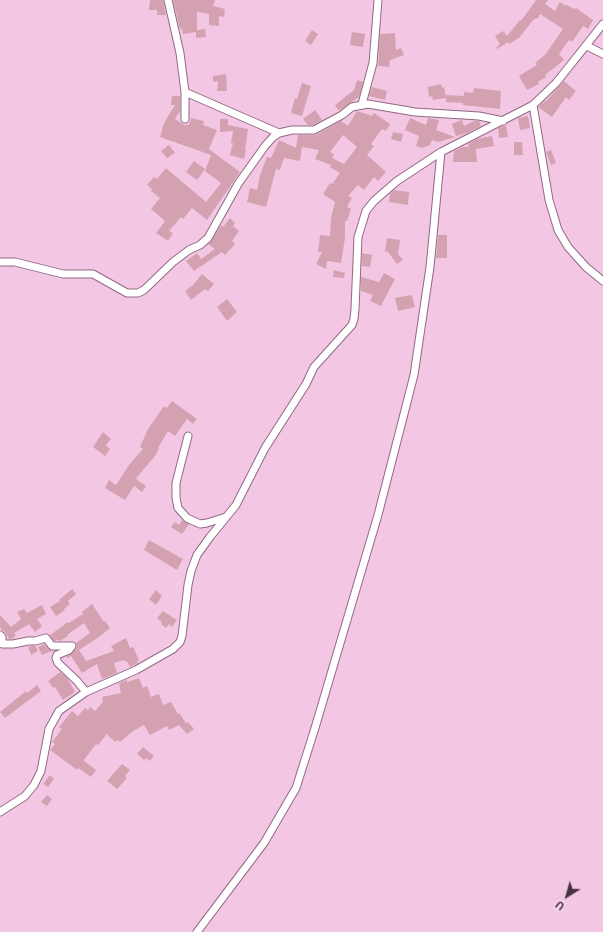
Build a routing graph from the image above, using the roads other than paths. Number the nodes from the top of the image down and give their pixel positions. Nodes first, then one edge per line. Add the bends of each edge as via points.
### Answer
1 (168, 0) edge
2 (378, 0) edge
3 (603, 24) edge
4 (587, 46) junction
5 (603, 54) edge
6 (185, 92) junction
7 (362, 104) junction
8 (533, 105) junction
9 (185, 119) dead end
10 (503, 121) junction
11 (279, 133) junction
12 (441, 152) junction
13 (0, 262) edge
14 (603, 281) edge
15 (188, 436) dead end
16 (226, 517) junction
17 (0, 635) edge
18 (86, 692) junction
19 (0, 812) edge
20 (197, 932) edge

1 - 6 street via 180,53
2 - 7 street via 373,63
3 - 4 street
4 - 5 street
4 - 8 street via 556,83
6 - 9 street
6 - 11 street
7 - 10 street via 479,116
7 - 11 street via 314,130
8 - 10 street
8 - 14 street via 549,200 558,230 568,247
10 - 12 street
11 - 13 street via 265,146 238,184 208,238 173,262 138,293 127,293 93,274 63,274 16,262
12 - 16 street via 397,181 366,211 358,237 352,325 311,372 265,448 236,505
12 - 20 street via 430,267 414,375 378,515 315,728 296,788 264,843
15 - 16 street via 176,484 178,508 187,518 200,524
16 - 18 street via 197,555 188,585 182,636 177,646 136,670
17 - 18 street via 2,644 35,642 46,638 52,646 72,646 56,658
18 - 19 street via 59,711 55,717 49,729 41,771 31,790

